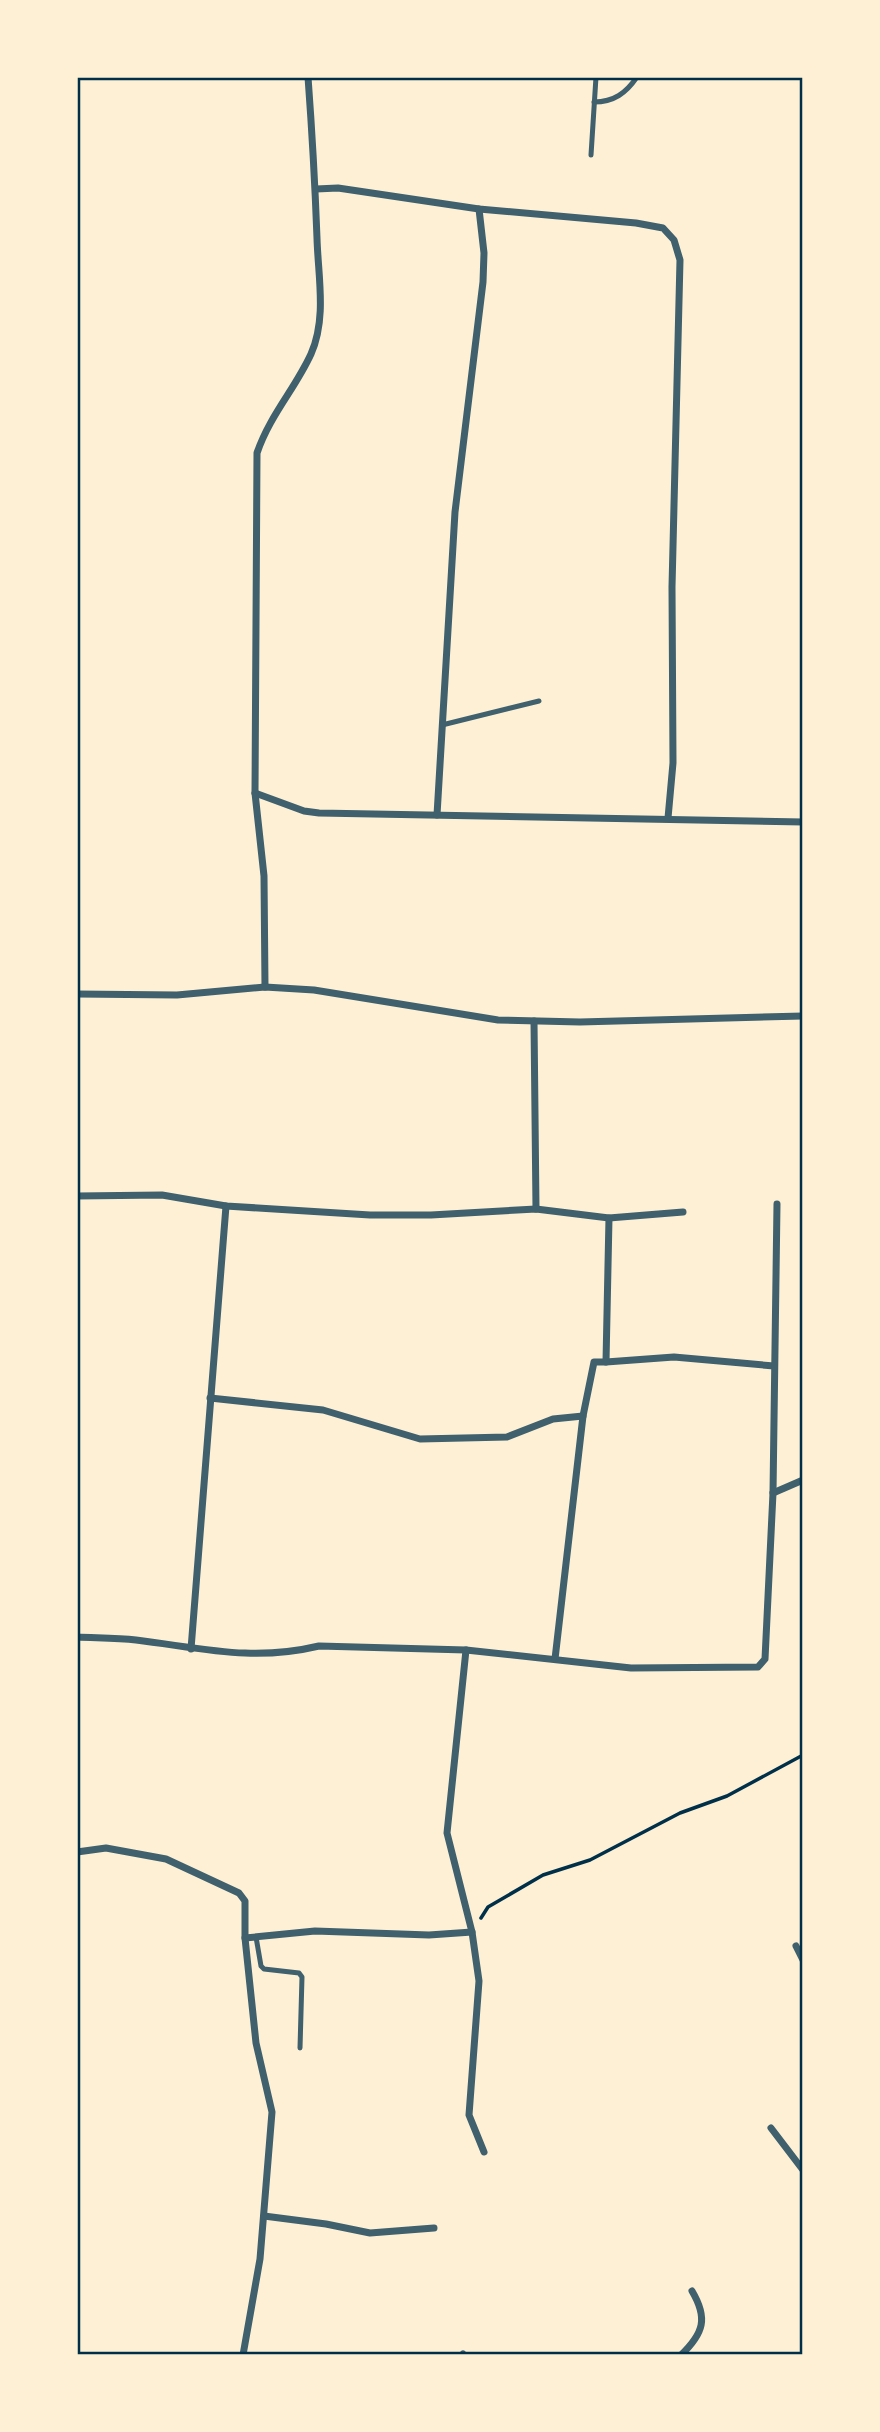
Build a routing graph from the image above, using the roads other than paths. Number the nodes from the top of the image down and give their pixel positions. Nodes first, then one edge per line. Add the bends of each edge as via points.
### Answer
1 (308, 77) edge
2 (596, 77) edge
3 (637, 77) edge
4 (594, 102) junction
5 (591, 155) dead end
6 (316, 189) junction
7 (479, 209) junction
8 (539, 701) dead end
9 (442, 725) junction
10 (255, 793) junction
11 (437, 815) junction
12 (668, 818) junction
13 (803, 822) edge
14 (265, 986) junction
15 (77, 994) edge
16 (803, 1016) edge
17 (534, 1021) junction
18 (77, 1196) edge
19 (777, 1204) dead end
20 (226, 1206) junction
21 (536, 1209) junction
22 (683, 1212) dead end
23 (609, 1218) junction
24 (606, 1362) junction
25 (774, 1366) junction
26 (210, 1398) junction
27 (583, 1416) junction
28 (802, 1483) edge
29 (773, 1493) junction
30 (77, 1637) edge
31 (191, 1649) junction
32 (466, 1650) junction
33 (555, 1659) junction
34 (77, 1852) edge
35 (472, 1932) junction
36 (256, 1937) junction
37 (245, 1938) junction
38 (796, 1946) dead end
39 (803, 1960) edge
40 (300, 2048) dead end
41 (771, 2128) dead end
42 (484, 2152) dead end
43 (803, 2170) edge
44 (264, 2216) junction
45 (434, 2228) dead end
46 (692, 2291) dead end
47 (243, 2355) edge
48 (681, 2355) edge

1 - 6 street
2 - 4 lane
3 - 4 lane via 622,94
4 - 5 lane
6 - 7 street via 338,188
6 - 10 street via 319,327 311,354 265,429 257,453
7 - 9 street via 483,282 455,512
7 - 12 street via 636,223 663,228 674,240 680,260 673,762
8 - 9 lane
9 - 11 street
10 - 11 street via 304,811
10 - 14 street via 264,876
11 - 12 street
12 - 13 street
14 - 15 street via 177,995
14 - 17 street via 498,1020
16 - 17 street
17 - 21 street
18 - 20 street via 162,1195
19 - 25 street
20 - 21 street via 370,1215
20 - 26 street
21 - 23 street
22 - 23 street
23 - 24 street
24 - 25 street via 674,1357
24 - 27 street via 594,1362
25 - 29 street
26 - 27 street via 323,1410 420,1439 507,1437 553,1419
26 - 31 street
27 - 33 street
28 - 29 street
29 - 33 street via 765,1659 758,1667 631,1668
30 - 31 street
31 - 32 street via 230,1654 319,1646
32 - 33 street
32 - 35 street via 447,1833
34 - 37 street via 106,1848 166,1859 239,1892 245,1901
35 - 36 street via 315,1931
35 - 42 street via 479,1981 469,2115
36 - 37 street
36 - 40 lane via 264,1969 299,1973 302,1978
37 - 44 street via 256,2043 272,2112
38 - 39 street
41 - 43 street
44 - 45 street via 370,2233
44 - 47 street
46 - 48 street via 702,2308 701,2322 694,2342

